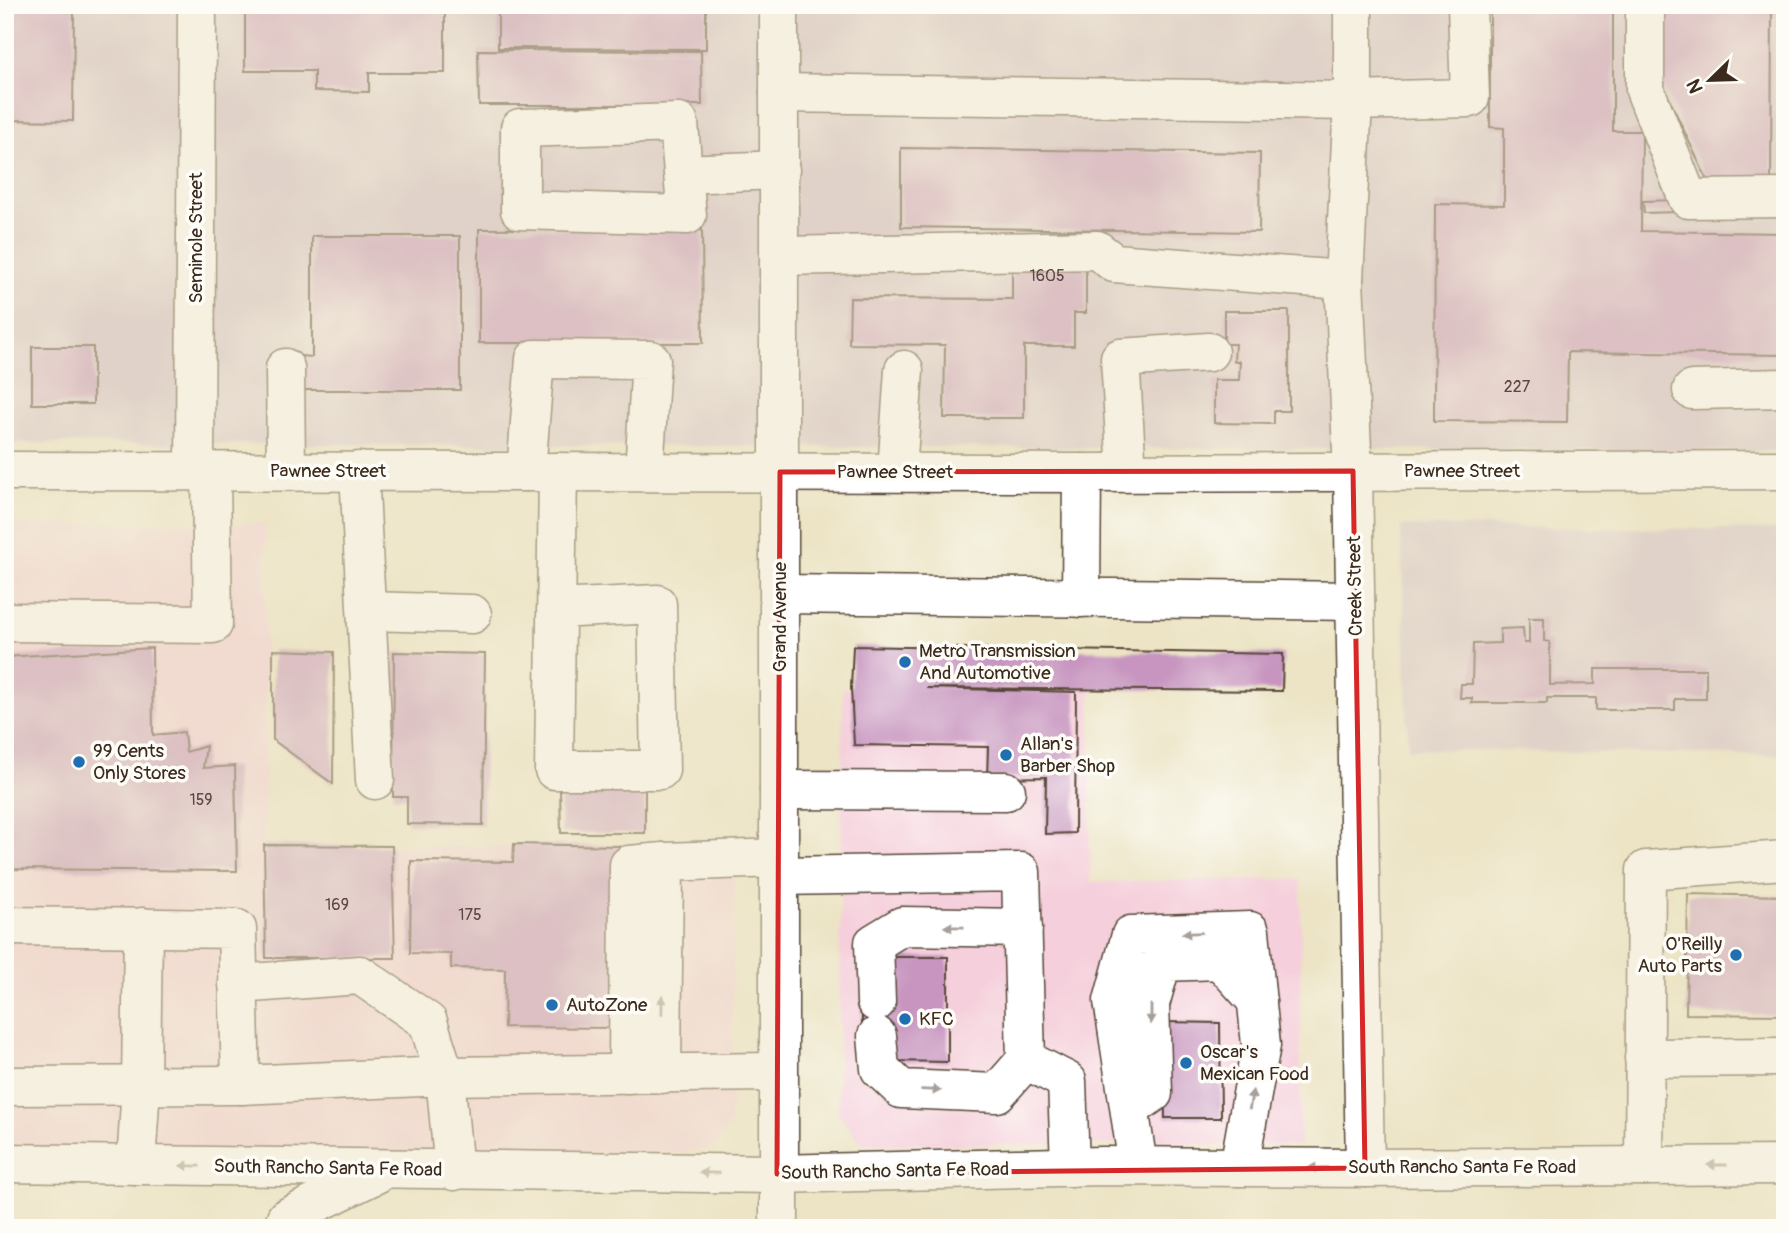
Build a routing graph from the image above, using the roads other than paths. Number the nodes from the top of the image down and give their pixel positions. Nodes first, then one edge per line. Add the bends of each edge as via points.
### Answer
1 (198, 5) edge
2 (779, 5) edge
3 (1353, 5) edge
4 (1467, 5) edge
5 (1645, 5) edge
6 (779, 93) junction
7 (1353, 101) junction
8 (780, 170) junction
9 (683, 174) junction
10 (1785, 198) edge
11 (780, 256) junction
12 (1344, 280) junction
13 (1209, 352) dead end
14 (285, 368) dead end
15 (904, 370) dead end
16 (1785, 388) edge
17 (1692, 390) dead end
18 (1785, 470) edge
19 (5, 471) edge
20 (203, 471) junction
21 (286, 471) junction
22 (359, 471) junction
23 (644, 471) junction
24 (1353, 471) junction
25 (542, 472) junction
26 (780, 472) junction
27 (897, 472) junction
28 (1126, 472) junction
29 (1082, 473) junction
30 (780, 594) junction
31 (1082, 598) junction
32 (1355, 601) junction
33 (556, 609) junction
34 (367, 611) junction
35 (472, 614) dead end
36 (5, 622) edge
37 (376, 780) dead end
38 (779, 790) junction
39 (1006, 791) dead end
40 (1785, 860) edge
41 (779, 867) junction
42 (5, 926) edge
43 (143, 928) junction
44 (1023, 928) junction
45 (238, 984) junction
46 (1785, 1057) edge
47 (1644, 1058) junction
48 (1026, 1060) junction
49 (778, 1072) junction
50 (645, 1074) junction
51 (445, 1076) junction
52 (241, 1085) junction
53 (5, 1086) edge
54 (141, 1086) junction
55 (5, 1163) edge
56 (136, 1165) junction
57 (1785, 1165) edge
58 (1644, 1166) junction
59 (1070, 1167) junction
60 (1138, 1167) junction
61 (1239, 1167) junction
62 (1365, 1168) junction
63 (387, 1170) junction
64 (454, 1171) junction
65 (778, 1174) junction
66 (282, 1228) edge
67 (779, 1228) edge

1 - 20 street, Seminole Street
2 - 6 street, Grand Avenue
3 - 7 street, Creek Street
4 - 7 street via 1470,98
5 - 10 street via 1645,90 1688,199
6 - 7 street
6 - 8 street, Grand Avenue
7 - 12 street, Creek Street
8 - 9 street
8 - 11 street, Grand Avenue
9 - 9 street via 679,123 520,128 520,210 687,215
11 - 12 street via 1097,250 1114,263
11 - 26 street, Grand Avenue
12 - 24 street, Creek Street
13 - 28 street via 1120,358
14 - 21 street
15 - 27 street
16 - 17 street
18 - 24 street, Pawnee Street
19 - 20 street, Pawnee Street
20 - 21 street, Pawnee Street
20 - 36 street, Seminole Street via 214,624
21 - 22 street, Pawnee Street
22 - 25 street, Pawnee Street
22 - 34 street
23 - 25 street, Pawnee Street
23 - 25 street via 650,360 535,359
23 - 26 street, Pawnee Street
24 - 28 street, Pawnee Street
24 - 32 street, Creek Street
25 - 33 street
26 - 27 street, Pawnee Street
26 - 30 street, Grand Avenue
27 - 29 street, Pawnee Street
28 - 29 street, Pawnee Street
29 - 31 street
30 - 31 street
30 - 38 street, Grand Avenue
31 - 32 street
32 - 62 street, Creek Street
33 - 33 street via 554,771 660,770 657,604
34 - 35 street
34 - 37 street
38 - 39 street
38 - 41 street, Grand Avenue
40 - 47 street via 1646,870
41 - 44 street via 1021,872
41 - 49 street, Grand Avenue
41 - 50 street via 629,865
42 - 43 street
43 - 45 street via 237,929
43 - 54 street
44 - 48 street
44 -> 48 street via 902,926 874,943 880,1069 901,1089 998,1093
45 - 51 street via 360,975 428,1022
45 - 52 street
46 - 47 street
47 - 58 street
48 - 59 street via 1067,1081
49 - 50 street
49 - 65 street, Grand Avenue
50 - 51 street
51 - 52 street
51 - 64 street
52 - 54 street
53 - 54 street
54 - 56 street
55 - 56 street, South Rancho Santa Fe Road
63 -> 56 street, South Rancho Santa Fe Road
57 -> 58 street, South Rancho Santa Fe Road
58 - 62 street, South Rancho Santa Fe Road
59 - 60 street, South Rancho Santa Fe Road
59 - 65 street, South Rancho Santa Fe Road
60 - 61 street, South Rancho Santa Fe Road
61 -> 60 street via 1261,1045 1256,1000 1220,960 1163,962 1150,1004 1153,1093 1129,1110
62 -> 61 street, South Rancho Santa Fe Road
63 - 64 street, South Rancho Santa Fe Road
63 - 66 street via 286,1218
65 -> 64 street, South Rancho Santa Fe Road
65 - 67 street, Grand Avenue

